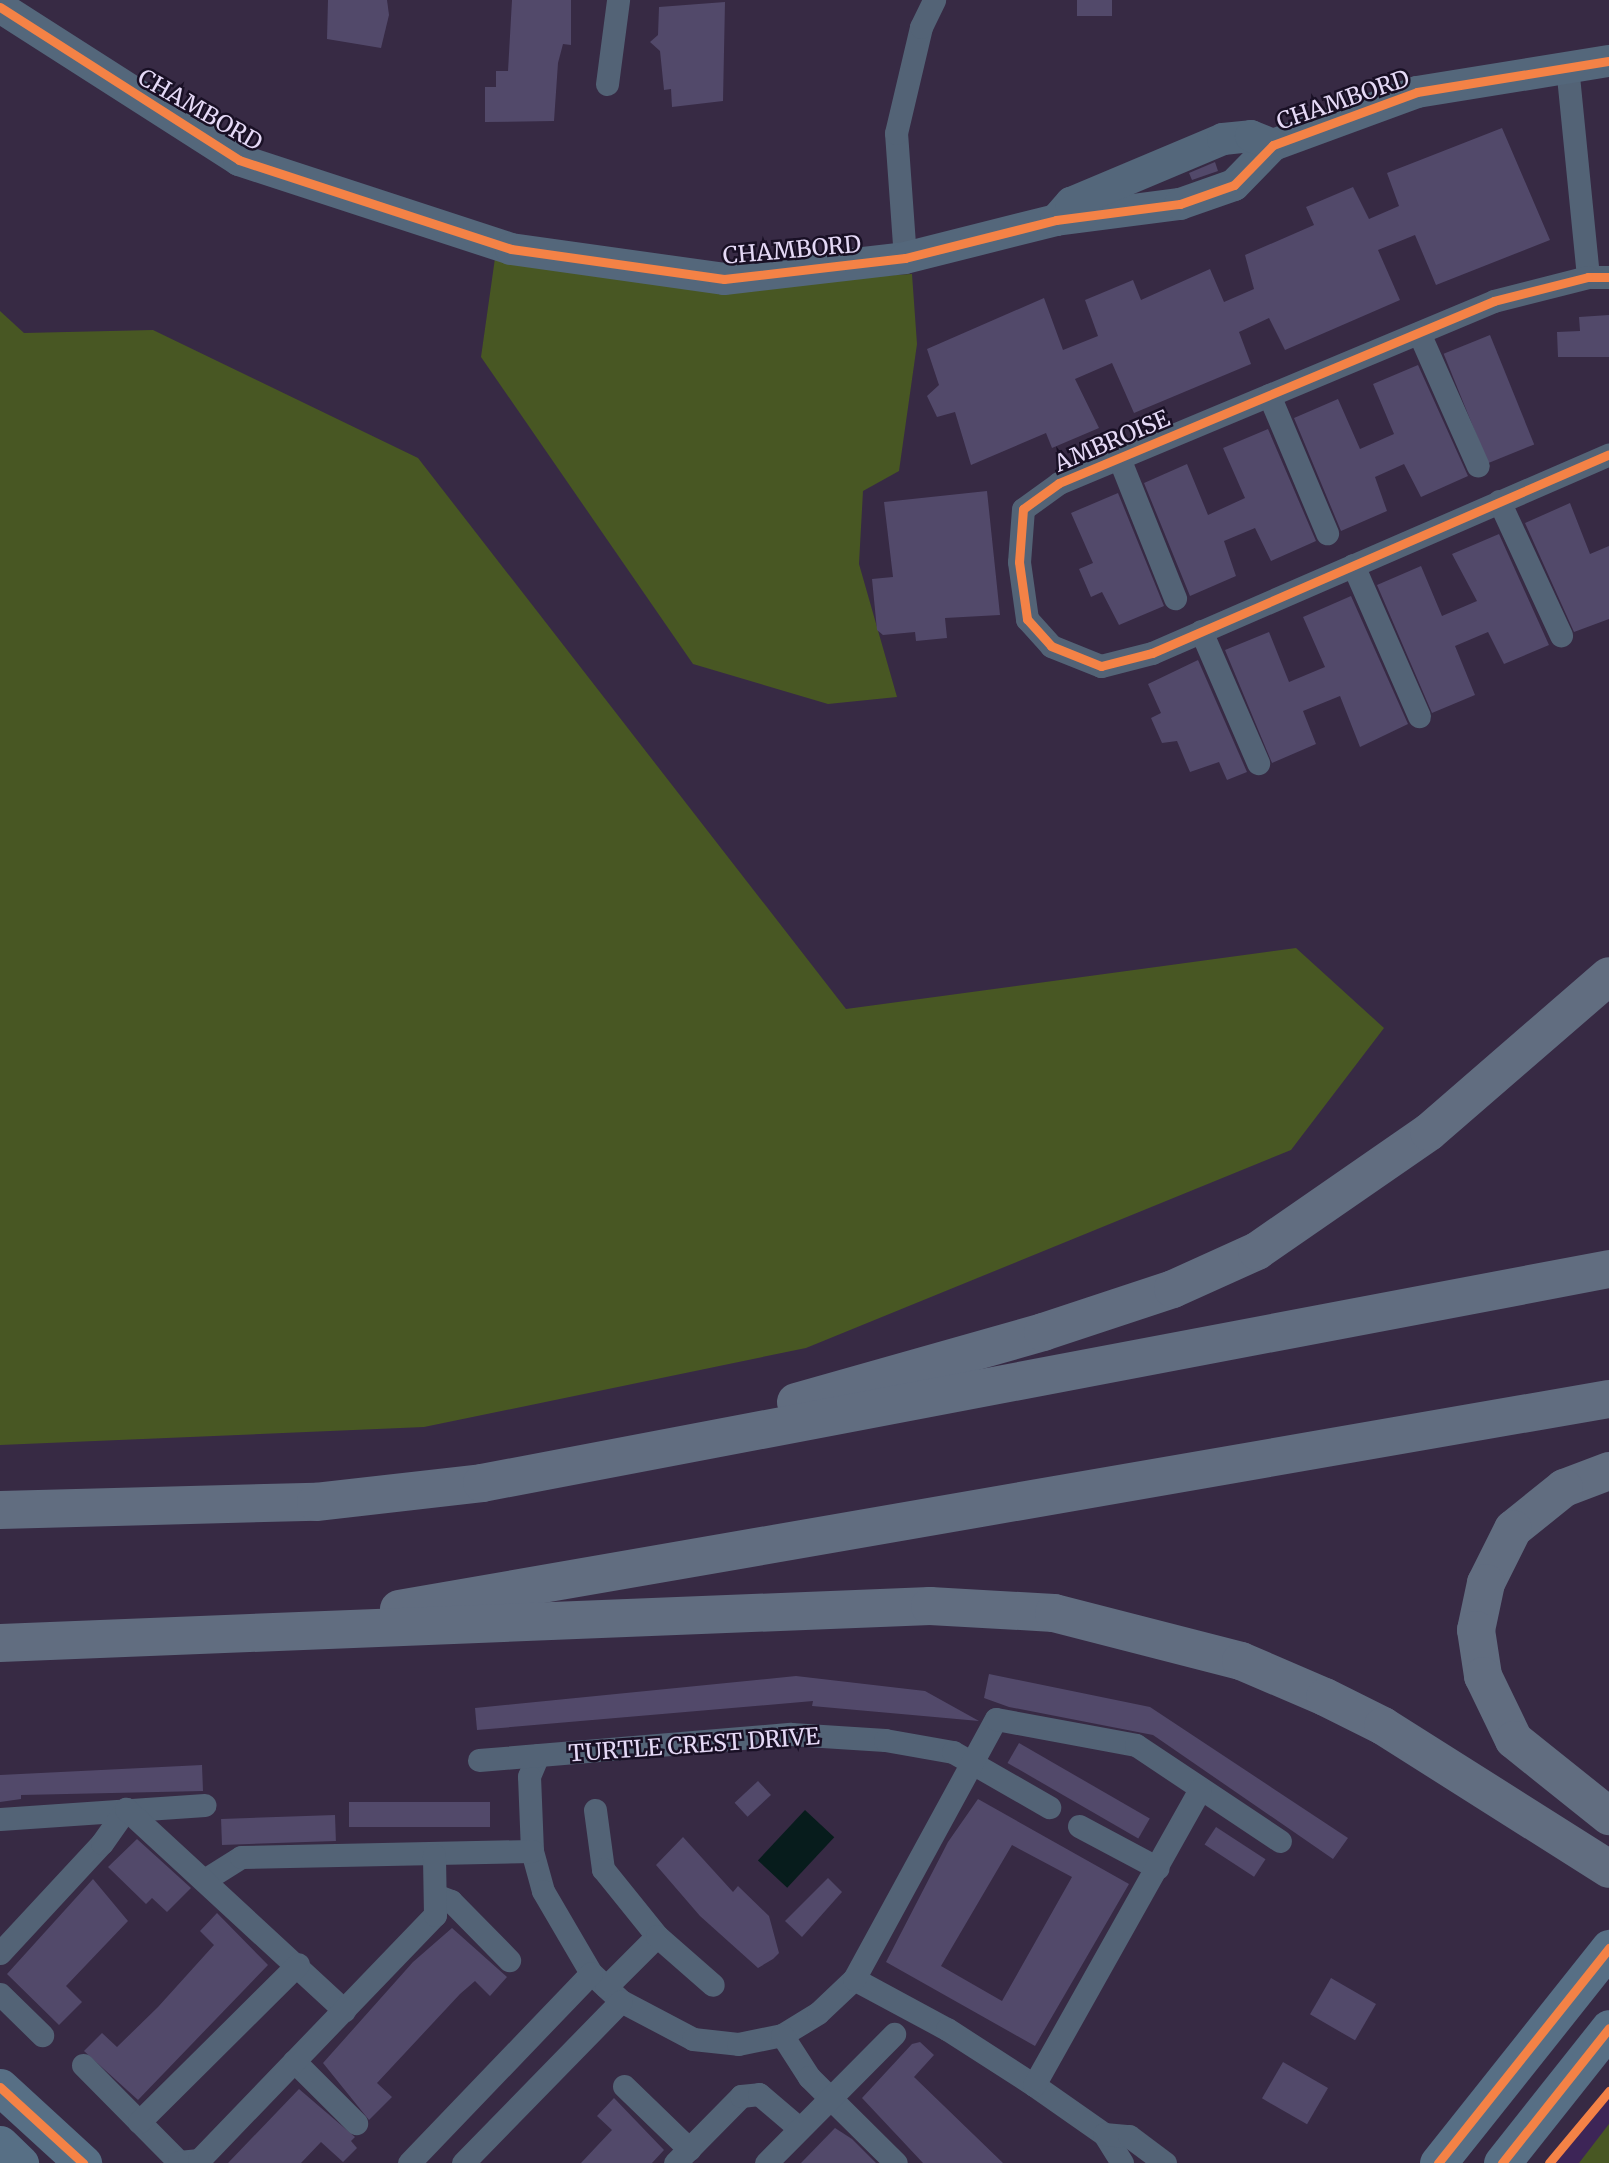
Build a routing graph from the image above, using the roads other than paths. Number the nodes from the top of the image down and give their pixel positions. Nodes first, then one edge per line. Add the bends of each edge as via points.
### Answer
1 (618, 0) edge
2 (934, 0) edge
3 (12, 8) edge
4 (1609, 62) edge
5 (1567, 65) junction
6 (607, 84) dead end
7 (1262, 140) junction
8 (1157, 164) junction
9 (1173, 205) junction
10 (1056, 219) junction
11 (905, 258) junction
12 (1598, 277) edge
13 (1419, 333) junction
14 (1269, 395) junction
15 (1609, 454) edge
16 (1119, 458) junction
17 (1478, 466) dead end
18 (1499, 501) junction
19 (1327, 533) dead end
20 (1353, 565) junction
21 (1175, 598) dead end
22 (1201, 631) junction
23 (1561, 635) dead end
24 (1419, 716) dead end
25 (1258, 763) dead end
26 (1609, 976) edge
27 (1609, 1269) edge
28 (1609, 1399) edge
29 (1609, 1471) edge
30 (545, 1473) junction
31 (0, 1510) edge
32 (242, 1636) junction
33 (0, 1643) edge
34 (538, 1755) junction
35 (479, 1760) dead end
36 (974, 1760) junction
37 (1200, 1789) junction
38 (205, 1805) dead end
39 (1049, 1807) dead end
40 (126, 1809) junction
41 (595, 1810) dead end
42 (1609, 1816) edge
43 (0, 1819) edge
44 (1079, 1826) dead end
45 (1280, 1841) dead end
46 (532, 1851) junction
47 (434, 1854) junction
48 (1158, 1868) junction
49 (1609, 1869) edge
50 (206, 1879) junction
51 (435, 1895) junction
52 (657, 1936) junction
53 (1609, 1948) edge
54 (0, 1952) edge
55 (509, 1960) dead end
56 (298, 1964) junction
57 (854, 1979) junction
58 (713, 1985) dead end
59 (606, 1987) junction
60 (0, 1994) edge
61 (344, 2010) junction
62 (1609, 2028) edge
63 (894, 2034) dead end
64 (42, 2035) dead end
65 (782, 2035) junction
66 (294, 2061) junction
67 (83, 2065) dead end
68 (491, 2078) junction
69 (1034, 2085) junction
70 (624, 2086) dead end
71 (0, 2087) edge
72 (829, 2098) junction
73 (520, 2104) junction
74 (139, 2122) junction
75 (356, 2123) dead end
76 (799, 2128) junction
77 (1104, 2134) junction
78 (0, 2144) edge
79 (682, 2156) edge
80 (20, 2163) edge
81 (83, 2163) edge
82 (409, 2163) edge
83 (464, 2163) edge
84 (766, 2163) edge
85 (897, 2163) edge
86 (1122, 2163) edge
87 (1165, 2163) edge
88 (1438, 2163) edge
89 (1502, 2163) edge

1 - 6 street
2 - 11 street via 921,27 896,132
3 - 11 street, CHAMBORD via 239,160 511,249 724,279
4 - 5 street, CHAMBORD
5 - 7 street, CHAMBORD via 1418,92
5 - 12 street, AMBROISE
7 - 8 street, CHAMBORD via 1223,139
7 - 9 street, CHAMBORD via 1234,185
8 - 9 street
8 - 10 street, CHAMBORD via 1070,203
9 - 10 street, CHAMBORD
10 - 11 street, CHAMBORD
12 - 13 street, AMBROISE via 1493,301
13 - 14 street, AMBROISE
13 - 17 street
14 - 16 street, AMBROISE
14 - 19 street
15 - 18 street, AMBROISE
16 - 21 street
16 - 22 street, AMBROISE via 1059,483 1023,509 1019,562 1027,619 1051,646 1101,666
18 - 20 street, AMBROISE
18 - 23 street
20 - 22 street, AMBROISE
20 - 24 street
22 - 25 street
26 - 30 highway via 1430,1132 1348,1192 1215,1272 1043,1332
27 - 30 highway
28 - 32 highway
29 - 42 highway via 1564,1488 1513,1530 1486,1583 1476,1630 1483,1676 1514,1740
30 - 31 highway via 316,1502
32 - 33 highway
32 - 49 highway via 930,1606 1054,1613 1241,1661 1325,1697 1383,1726
34 - 35 street, TURTLE CREST DRIVE
34 - 36 street, TURTLE CREST DRIVE via 791,1734 885,1740
34 - 46 street, TURTLE CREST DRIVE via 529,1776
36 - 37 street via 996,1719 1136,1745
36 - 39 street, TURTLE CREST DRIVE
36 - 57 street
37 - 45 street
37 - 48 street
38 - 40 street
40 - 43 street
40 - 50 street
40 - 54 street via 102,1843
41 - 52 street via 603,1869
44 - 48 street
46 - 47 street
46 - 59 street, TURTLE CREST DRIVE via 543,1891
47 - 50 street via 241,1857
47 - 51 street
48 - 69 street
50 - 56 street
51 - 55 street via 452,1901
51 - 61 street via 435,1915
52 - 58 street
52 - 59 street
53 - 88 main road
56 - 61 street
56 - 74 street
57 - 65 street via 818,2013
57 - 69 street via 947,2029
59 - 65 street via 693,2039 738,2044
59 - 68 street
59 - 73 street
60 - 64 street
61 - 66 street
62 - 89 main road
63 - 72 street
65 - 72 street
66 - 74 street via 199,2160 179,2162
66 - 75 street
67 - 74 street
68 - 73 street
68 - 82 street
69 - 77 street
70 - 79 street
71 - 81 main road
72 - 76 street
72 - 85 street
73 - 83 street
76 - 79 street via 759,2094 741,2096
76 - 84 street
77 - 86 street
77 - 87 street via 1129,2136
78 - 80 main road

